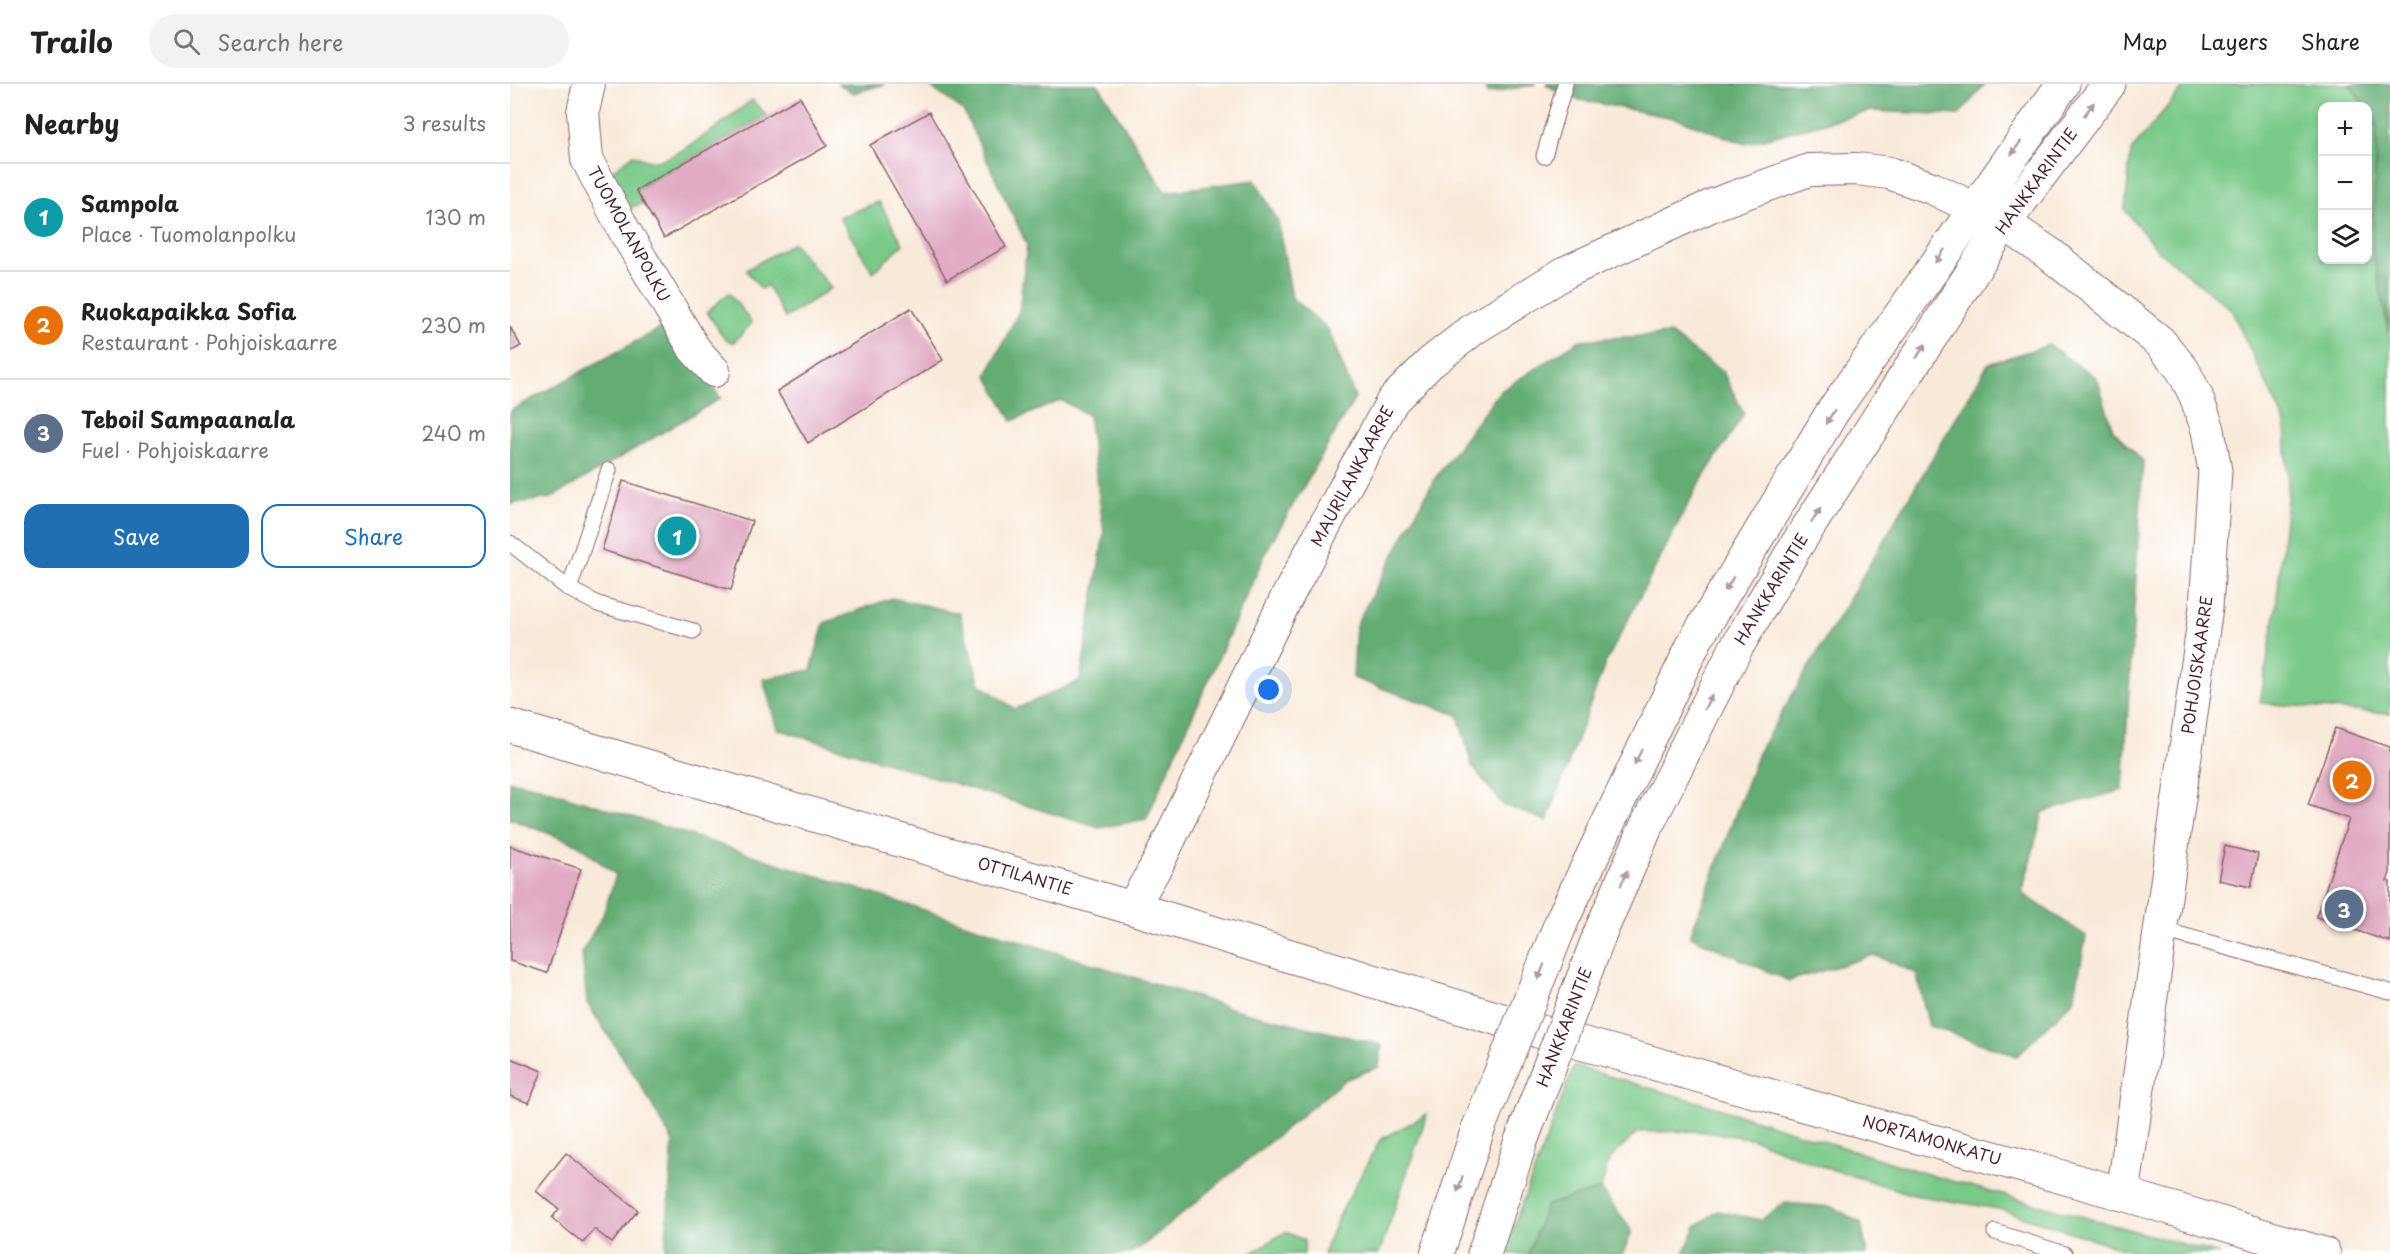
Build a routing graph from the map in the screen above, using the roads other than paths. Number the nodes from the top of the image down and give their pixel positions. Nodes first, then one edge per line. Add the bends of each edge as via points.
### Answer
1 (589, 84) edge
2 (1564, 84) edge
3 (2063, 84) edge
4 (2109, 84) edge
5 (1544, 156) dead end
6 (1973, 208) junction
7 (2004, 223) junction
8 (714, 371) dead end
9 (609, 470) dead end
10 (510, 543) edge
11 (569, 589) junction
12 (693, 631) dead end
13 (510, 726) edge
14 (1132, 908) junction
15 (2159, 929) junction
16 (2390, 992) edge
17 (1538, 1031) joint
18 (2123, 1194) junction
19 (1995, 1232) dead end
20 (1437, 1254) edge
21 (1484, 1254) edge
22 (2065, 1254) edge
23 (2324, 1254) edge

1 - 8 street, TUOMOLANPOLKU via 583,112 587,159 695,350
2 - 5 lane
3 -> 6 main road
7 -> 4 main road, HANKKARINTIE
6 - 7 street, MAURILANKAARRE
6 - 14 street, MAURILANKAARRE via 1889,173 1857,168 1809,170 1715,204 1566,272 1475,328 1430,363 1393,400 1362,456
6 -> 20 main road, bridge via 1833,411 1695,642 1563,918 1478,1129
7 - 15 main road, POHJOISKAARRE via 2160,342 2183,370 2208,430 2215,471 2206,607
21 -> 7 main road, HANKKARINTIE, bridge via 1521,1141 1600,931 1646,827 1736,648 1796,546
9 - 11 lane
10 - 11 lane
11 - 12 lane via 598,604
13 - 14 main road, OTTILANTIE
14 - 17 main road, OTTILANTIE
15 - 16 lane
15 - 18 main road, POHJOISKAARRE
17 - 18 main road, NORTAMONKATU
18 - 23 main road, NORTAMONKATU
19 - 22 lane

